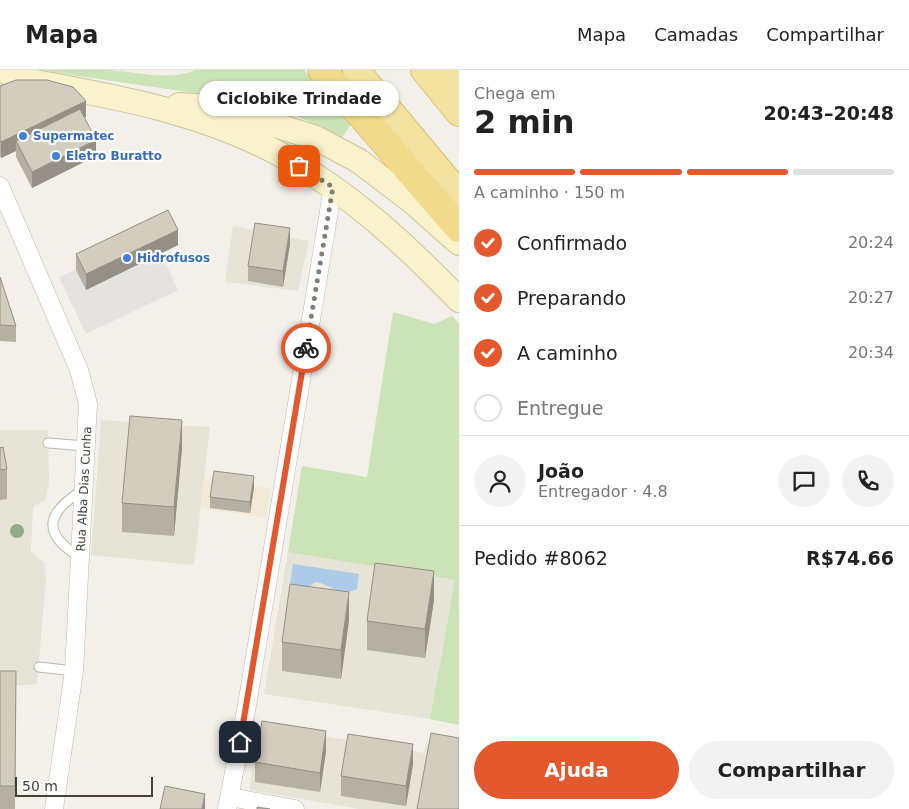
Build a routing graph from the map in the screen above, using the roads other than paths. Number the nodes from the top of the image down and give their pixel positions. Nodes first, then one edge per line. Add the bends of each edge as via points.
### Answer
1 (322, 70) edge
2 (356, 70) edge
3 (424, 70) edge
4 (452, 70) edge
5 (7, 78) edge
6 (459, 79) edge
7 (133, 101) junction
8 (459, 113) edge
9 (0, 186) edge
10 (333, 187) junction
11 (459, 194) edge
12 (459, 228) edge
13 (459, 243) edge
14 (459, 300) edge
15 (48, 443) dead end
16 (86, 446) junction
17 (84, 490) junction
18 (80, 557) junction
19 (39, 666) dead end
20 (74, 671) junction
21 (228, 803) edge
22 (54, 809) edge
23 (296, 809) edge

1 - 12 highway
2 - 11 main road
3 - 8 main road
4 - 6 main road
5 - 7 main road
7 - 10 main road via 223,130 282,156
7 - 13 main road via 221,108 316,138 359,161
9 - 16 street, Rua Alba Dias Cunha via 79,370 88,404
10 - 14 main road via 374,218
10 - 21 street
15 - 16 lane
16 - 17 street, Rua Alba Dias Cunha
17 - 18 street, Rua Alba Dias Cunha
17 - 18 lane via 67,499 56,510 51,522 55,536
18 - 20 street, Rua Alba Dias Cunha
19 - 20 lane
20 - 22 street, Rua Alba Dias Cunha
21 - 23 street

